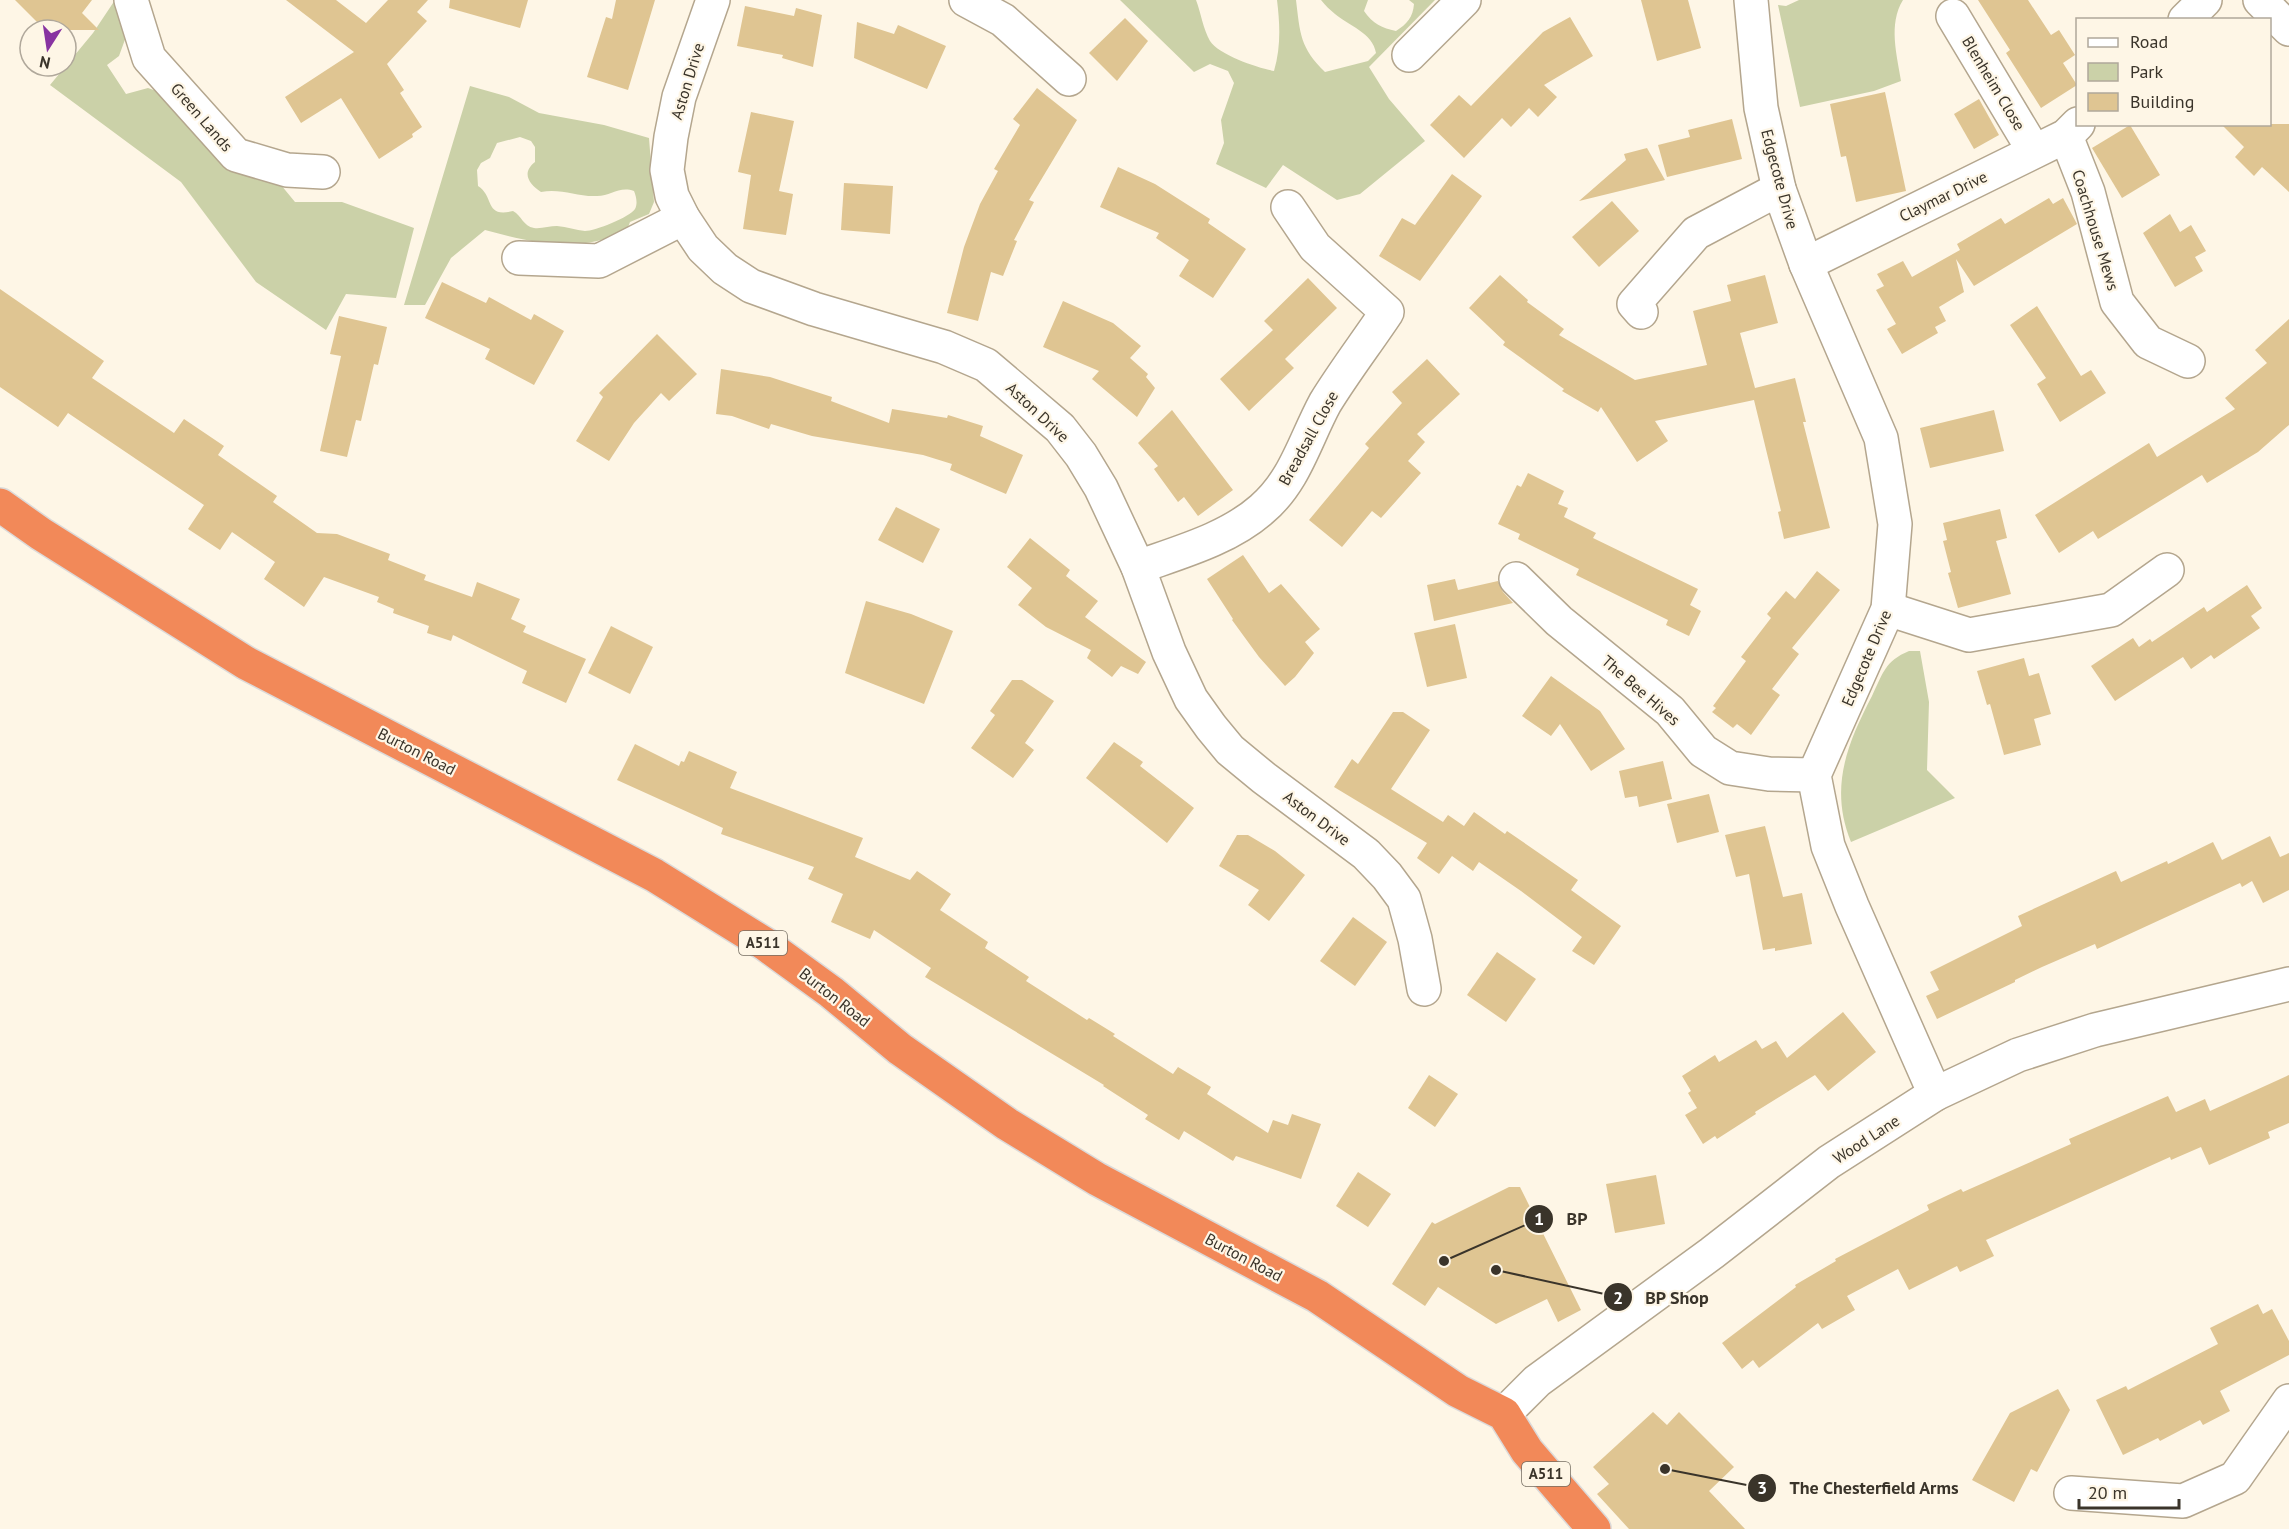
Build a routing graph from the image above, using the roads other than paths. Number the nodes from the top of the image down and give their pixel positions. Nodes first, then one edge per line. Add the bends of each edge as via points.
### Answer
1 (131, 0) edge
2 (713, 0) edge
3 (966, 0) edge
4 (1464, 0) edge
5 (1751, 0) edge
6 (2205, 0) edge
7 (2260, 0) edge
8 (1010, 10) edge
9 (1953, 16) dead end
10 (2187, 18) edge
11 (2289, 29) edge
12 (1409, 55) dead end
13 (1069, 79) dead end
14 (2072, 130) edge
15 (2034, 151) junction
16 (323, 172) dead end
17 (1779, 189) junction
18 (1288, 207) dead end
19 (683, 218) junction
20 (519, 258) dead end
21 (1806, 264) junction
22 (1641, 312) dead end
23 (2188, 361) dead end
24 (0, 505) edge
25 (1138, 567) junction
26 (2168, 570) dead end
27 (1516, 579) dead end
28 (1888, 609) junction
29 (1814, 775) junction
30 (2289, 984) edge
31 (1424, 989) dead end
32 (1935, 1094) junction
33 (2289, 1401) edge
34 (1504, 1414) junction
35 (2072, 1493) dead end
36 (1594, 1529) edge

1 - 16 street, Green Lands via 149,58 236,155 287,170
2 - 19 street, Aston Drive via 679,97 671,137 667,170 672,196
3 - 8 street
4 - 12 street
5 - 17 street, Edgecote Drive via 1761,108
6 - 10 street
7 - 11 street
8 - 13 street
9 - 15 street, Blenheim Close
14 - 15 street, Claymar Drive
14 - 23 street, Coachhouse Mews via 2117,302 2148,342
15 - 21 street, Claymar Drive
17 - 21 street, Edgecote Drive
17 - 22 street via 1696,233 1634,304
18 - 25 street, Breadsall Close via 1315,247 1387,312 1328,399 1292,476 1270,502 1236,528
19 - 20 street via 599,261
19 - 25 street, Aston Drive via 703,248 751,286 944,347 986,365 1060,428 1081,455
21 - 28 street, Edgecote Drive via 1881,438 1895,524
24 - 34 highway, Burton Road / A511 via 246,663 654,875 765,944 900,1049 1007,1125 1096,1179 1317,1296 1458,1391
25 - 31 street, Aston Drive via 1169,652 1191,699 1211,727 1230,750 1264,778 1366,854 1404,899
26 - 28 street via 2111,610 1969,635
27 - 29 street, The Bee Hives via 1559,621 1670,711 1703,751 1730,768
28 - 29 street, Edgecote Drive
29 - 32 street via 1828,846
30 - 32 street, Wood Lane via 2095,1030 2018,1055
32 - 34 street, Wood Lane via 1829,1162 1538,1382
33 - 35 street via 2235,1478 2183,1501
34 - 36 highway, A511 via 1527,1451

